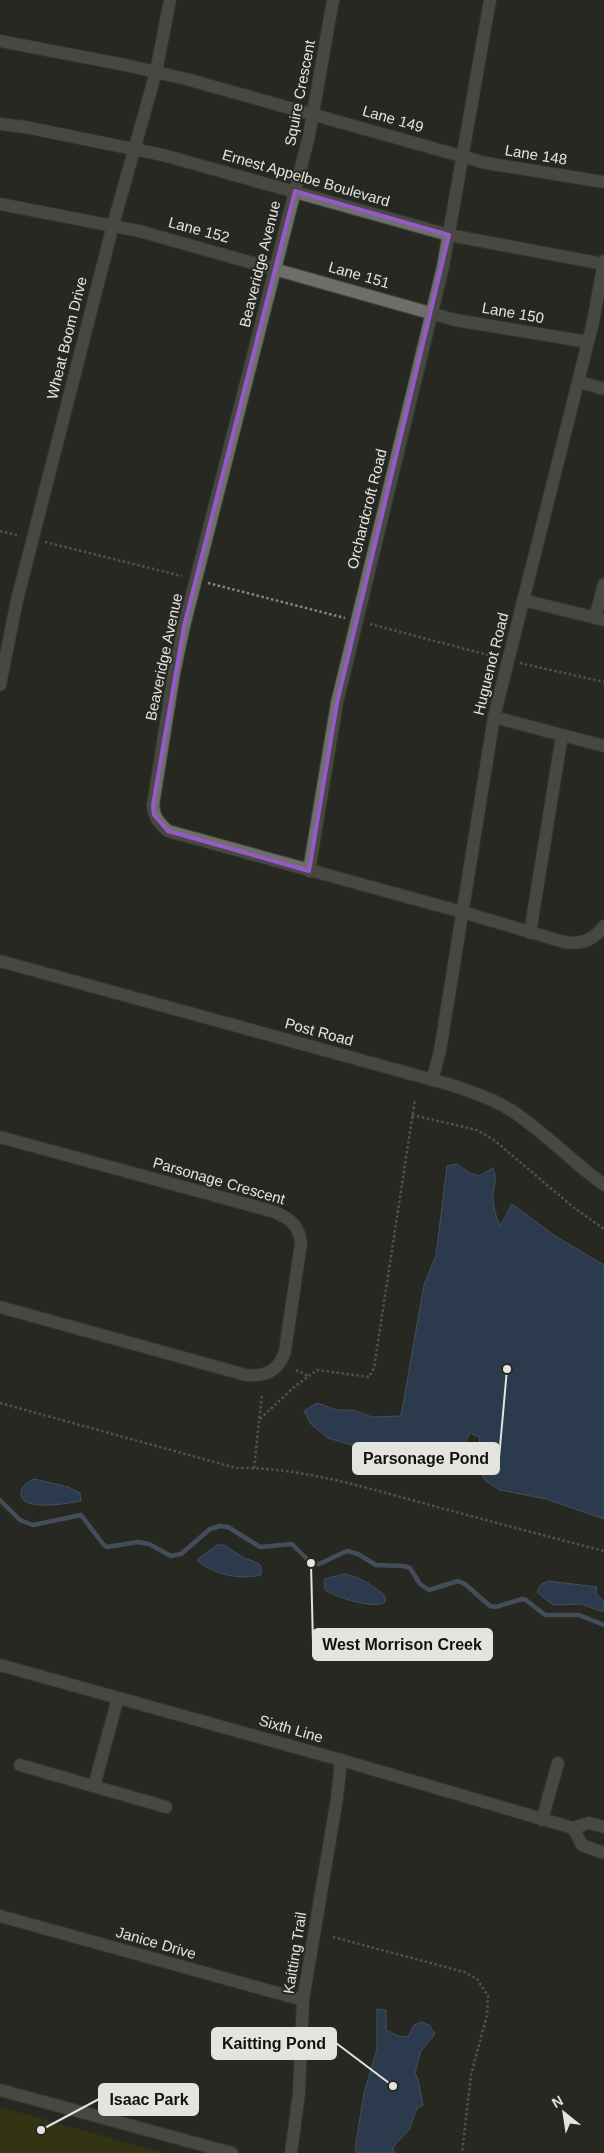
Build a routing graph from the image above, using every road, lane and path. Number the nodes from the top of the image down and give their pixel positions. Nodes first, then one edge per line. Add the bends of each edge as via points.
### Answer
1 (170, 0) edge
2 (334, 0) edge
3 (490, 0) edge
4 (0, 41) edge
5 (156, 72) junction
6 (314, 114) junction
7 (0, 124) edge
8 (134, 148) junction
9 (464, 156) junction
10 (604, 182) edge
11 (295, 192) junction
12 (0, 204) edge
13 (112, 225) junction
14 (449, 235) junction
15 (604, 263) edge
16 (276, 268) junction
17 (433, 313) junction
18 (588, 342) junction
19 (579, 382) junction
20 (604, 389) edge
21 (0, 530) edge
22 (22, 536) dead end
23 (43, 542) dead end
24 (189, 578) dead end
25 (204, 582) dead end
26 (604, 584) edge
27 (523, 600) junction
28 (350, 619) dead end
29 (600, 619) edge
30 (366, 624) dead end
31 (500, 658) dead end
32 (525, 664) dead end
33 (604, 682) edge
34 (0, 685) edge
35 (494, 717) junction
36 (562, 735) junction
37 (604, 746) edge
38 (309, 871) junction
39 (462, 912) junction
40 (604, 926) edge
41 (530, 933) junction
42 (0, 962) edge
43 (432, 1080) junction
44 (415, 1098) dead end
45 (412, 1115) junction
46 (0, 1137) edge
47 (604, 1185) edge
48 (604, 1228) edge
49 (0, 1307) edge
50 (296, 1370) dead end
51 (308, 1376) junction
52 (262, 1394) dead end
53 (0, 1403) edge
54 (260, 1419) junction
55 (254, 1468) junction
56 (604, 1551) edge
57 (0, 1665) edge
58 (118, 1698) junction
59 (341, 1760) junction
60 (558, 1763) dead end
61 (20, 1765) dead end
62 (94, 1786) junction
63 (166, 1807) dead end
64 (542, 1820) junction
65 (604, 1827) edge
66 (573, 1828) junction
67 (604, 1853) edge
68 (0, 1916) edge
69 (333, 1938) dead end
70 (304, 2000) junction
71 (0, 2090) edge
72 (232, 2153) edge
73 (291, 2153) edge
74 (462, 2153) edge

1 - 5 street, Wheat Boom Drive
2 - 6 street, Squire Crescent
3 - 9 street
4 - 5 street, Lane 149
5 - 6 street, Lane 149
5 - 8 street, Wheat Boom Drive
6 - 9 street, Lane 149
6 - 11 street, Squire Crescent
7 - 8 street, Ernest Appelbe Boulevard
8 - 11 street, Ernest Appelbe Boulevard
8 - 13 street, Wheat Boom Drive
9 - 10 street, Lane 148 via 486,163
9 - 14 street, Orchardcroft Road
11 - 14 street, Ernest Appelbe Boulevard
11 - 16 street, Beaveridge Avenue
12 - 13 street, Lane 152
13 - 16 street, Lane 152
13 - 34 street, Wheat Boom Drive via 19,591
14 - 15 street, Ernest Appelbe Boulevard
14 - 17 street, Orchardcroft Road
15 - 18 street, Huguenot Road
16 - 17 street, Lane 151
16 - 38 street, Beaveridge Avenue via 184,626 153,805 159,824 168,832
17 - 18 street, Lane 150 via 455,320
17 - 38 street, Orchardcroft Road via 339,693
18 - 19 street, Huguenot Road
19 - 20 street
19 - 27 street, Huguenot Road
21 - 22 path
23 - 24 path
25 - 28 path
26 - 29 street
27 - 29 street
27 - 35 street, Huguenot Road
30 - 31 path
32 - 33 path
35 - 36 street
35 - 39 street, Huguenot Road
36 - 37 street
36 - 41 street
38 - 39 street, Beaveridge Avenue
39 - 41 street, Beaveridge Avenue
39 - 43 street, Huguenot Road via 440,1051
40 - 41 street, Beaveridge Avenue via 594,937 579,943
42 - 43 street, Post Road
43 - 47 street, Post Road via 484,1096 517,1114
44 - 45 path
45 - 48 path via 477,1130 494,1140 573,1207
45 - 51 path via 374,1368 369,1377 316,1370
46 - 49 street, Parsonage Crescent via 275,1212 293,1221 301,1243 285,1351 279,1365 264,1376 246,1375
50 - 51 path
51 - 54 path
52 - 54 path
53 - 55 path via 236,1468
54 - 55 path
55 - 56 path via 310,1475 359,1486
57 - 58 street, Sixth Line
58 - 59 street, Sixth Line
58 - 62 street
59 - 64 street, Sixth Line
59 - 70 street, Kaitting Trail
60 - 64 street
61 - 62 street
62 - 63 street
64 - 66 street, Sixth Line
65 - 66 street, Sixth Line via 589,1823
66 - 67 street via 582,1845
68 - 70 street, Janice Drive
69 - 74 path via 464,1972 477,1979 488,1996 487,2014 471,2075
70 - 73 street, Kaitting Trail via 299,2093
71 - 72 street

